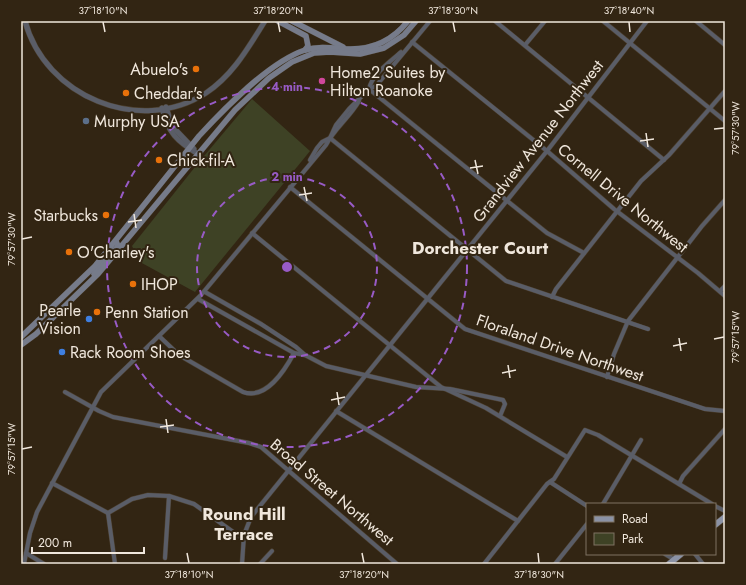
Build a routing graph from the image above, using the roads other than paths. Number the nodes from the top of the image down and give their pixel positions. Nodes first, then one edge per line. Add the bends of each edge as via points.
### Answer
1 (25, 21) edge
2 (265, 21) edge
3 (278, 21) edge
4 (292, 21) edge
5 (408, 21) edge
6 (416, 21) edge
7 (430, 21) edge
8 (495, 21) edge
9 (545, 21) edge
10 (603, 21) edge
11 (647, 21) edge
12 (696, 21) edge
13 (412, 42) junction
14 (630, 43) junction
15 (525, 45) junction
16 (725, 45) edge
17 (347, 49) junction
18 (305, 50) junction
19 (262, 77) junction
20 (369, 89) junction
21 (725, 91) edge
22 (588, 97) junction
23 (179, 104) junction
24 (239, 106) junction
25 (164, 108) junction
26 (710, 108) junction
27 (151, 109) junction
28 (165, 121) junction
29 (725, 121) edge
30 (171, 124) junction
31 (330, 138) junction
32 (190, 148) junction
33 (547, 151) junction
34 (198, 154) junction
35 (664, 160) junction
36 (290, 187) junction
37 (507, 200) junction
38 (725, 200) edge
39 (617, 210) junction
40 (252, 233) junction
41 (116, 241) junction
42 (466, 250) junction
43 (584, 253) junction
44 (677, 257) junction
45 (78, 284) junction
46 (87, 286) junction
47 (725, 286) edge
48 (720, 291) junction
49 (205, 292) junction
50 (725, 296) edge
51 (552, 297) junction
52 (198, 299) junction
53 (427, 299) junction
54 (628, 321) junction
55 (48, 323) junction
56 (648, 329) dead end
57 (159, 336) junction
58 (21, 337) edge
59 (21, 345) edge
60 (389, 345) junction
61 (294, 353) junction
62 (305, 355) junction
63 (364, 376) junction
64 (607, 377) junction
65 (443, 389) junction
66 (65, 392) dead end
67 (91, 407) junction
68 (336, 411) junction
69 (725, 411) edge
70 (500, 416) junction
71 (725, 429) edge
72 (641, 440) dead end
73 (631, 456) junction
74 (567, 458) junction
75 (289, 470) junction
76 (550, 482) junction
77 (52, 484) junction
78 (679, 484) junction
79 (169, 496) junction
80 (604, 503) edge
81 (710, 503) edge
82 (586, 505) edge
83 (716, 506) edge
84 (725, 511) edge
85 (108, 513) junction
86 (725, 517) edge
87 (518, 521) junction
88 (716, 524) edge
89 (586, 525) edge
90 (243, 539) junction
91 (272, 551) dead end
92 (26, 553) junction
93 (680, 555) edge
94 (696, 555) edge
95 (165, 558) dead end
96 (672, 562) edge
97 (24, 564) edge
98 (44, 564) edge
99 (115, 564) edge
100 (242, 564) edge
101 (260, 564) edge
102 (397, 564) edge
103 (484, 564) edge
104 (555, 564) edge
105 (703, 564) edge

1 - 27 street via 31,38 47,66 74,90 113,106
2 - 23 street via 229,74 200,96
3 - 18 main road via 303,34 308,41
4 - 17 main road
5 - 17 main road via 394,36 379,44
6 - 24 main road via 398,40 376,50 356,54 322,52 299,58 269,78
7 - 13 street
8 - 15 street
9 - 15 street
10 - 14 street
11 - 14 street, Grandview Avenue Northwest
12 - 16 street
13 - 20 street via 376,86
13 - 33 street, Cornell Drive Northwest
14 - 22 street, Grandview Avenue Northwest
14 - 26 street
15 - 22 street
17 - 18 main road via 322,47
18 - 19 main road
19 - 24 main road via 239,102
19 - 32 main road via 214,120
20 - 31 street
20 - 37 street
21 - 26 street
22 - 33 street, Grandview Avenue Northwest
22 - 35 street
23 - 25 street
23 - 30 street via 170,114
24 - 34 main road
25 - 27 street
25 - 28 street
25 - 30 street
26 - 29 street
26 - 35 street
27 - 28 street via 160,114
28 - 32 street via 176,140
30 - 32 street
31 - 36 street
31 - 42 street
32 - 34 street
32 - 41 main road
33 - 37 street, Grandview Avenue Northwest
33 - 39 street, Cornell Drive Northwest
34 - 46 main road via 115,257
35 - 39 street via 641,181
36 - 40 street
36 - 53 street, Floraland Drive Northwest
37 - 42 street, Grandview Avenue Northwest
37 - 43 street via 547,233
38 - 44 street
39 - 43 street
39 - 44 street, Cornell Drive Northwest
40 - 49 street
40 - 60 street
41 - 45 main road
41 - 46 main road via 118,246
42 - 51 street via 508,282
42 - 53 street, Grandview Avenue Northwest
43 - 51 street
44 - 48 street, Cornell Drive Northwest
44 - 54 street
45 - 55 main road via 75,292 47,319
45 - 58 main road
46 - 55 main road
47 - 48 street
48 - 50 street, Cornell Drive Northwest
49 - 52 street
49 - 62 street via 261,324
51 - 54 street
52 - 57 street
52 - 61 street
53 - 60 street, Grandview Avenue Northwest
53 - 64 street, Floraland Drive Northwest via 470,332
54 - 56 street
54 - 64 street
55 - 59 main road
57 - 61 street via 179,354 243,392 251,394 259,393 268,387
57 - 67 street via 107,385
60 - 63 street, Grandview Avenue Northwest
60 - 65 street
61 - 62 street
62 - 63 street via 326,366
63 - 65 street via 416,387
63 - 68 street, Grandview Avenue Northwest
64 - 69 street, Floraland Drive Northwest via 705,409
65 - 70 street
65 - 70 street via 503,400 505,404
66 - 67 street, Broad Street Northwest
67 - 75 street, Broad Street Northwest via 113,417 255,444
67 - 77 street
68 - 75 street, Grandview Avenue Northwest
68 - 87 street
70 - 74 street
71 - 78 street via 683,476
72 - 73 street
73 - 74 street via 585,430
73 - 78 street
73 - 80 street
74 - 76 street
75 - 90 street, Grandview Avenue Northwest via 251,517
75 - 102 street, Broad Street Northwest
76 - 82 street
76 - 87 street
77 - 85 street
77 - 92 street via 33,522
78 - 81 street
79 - 85 street via 152,495 132,499
79 - 90 street via 194,504
79 - 95 street
83 - 84 street
85 - 99 street
86 - 88 main road
87 - 103 street
89 - 104 street
90 - 100 street, Grandview Avenue Northwest
91 - 101 street
92 - 97 street
92 - 98 street
93 - 96 main road
94 - 105 street

